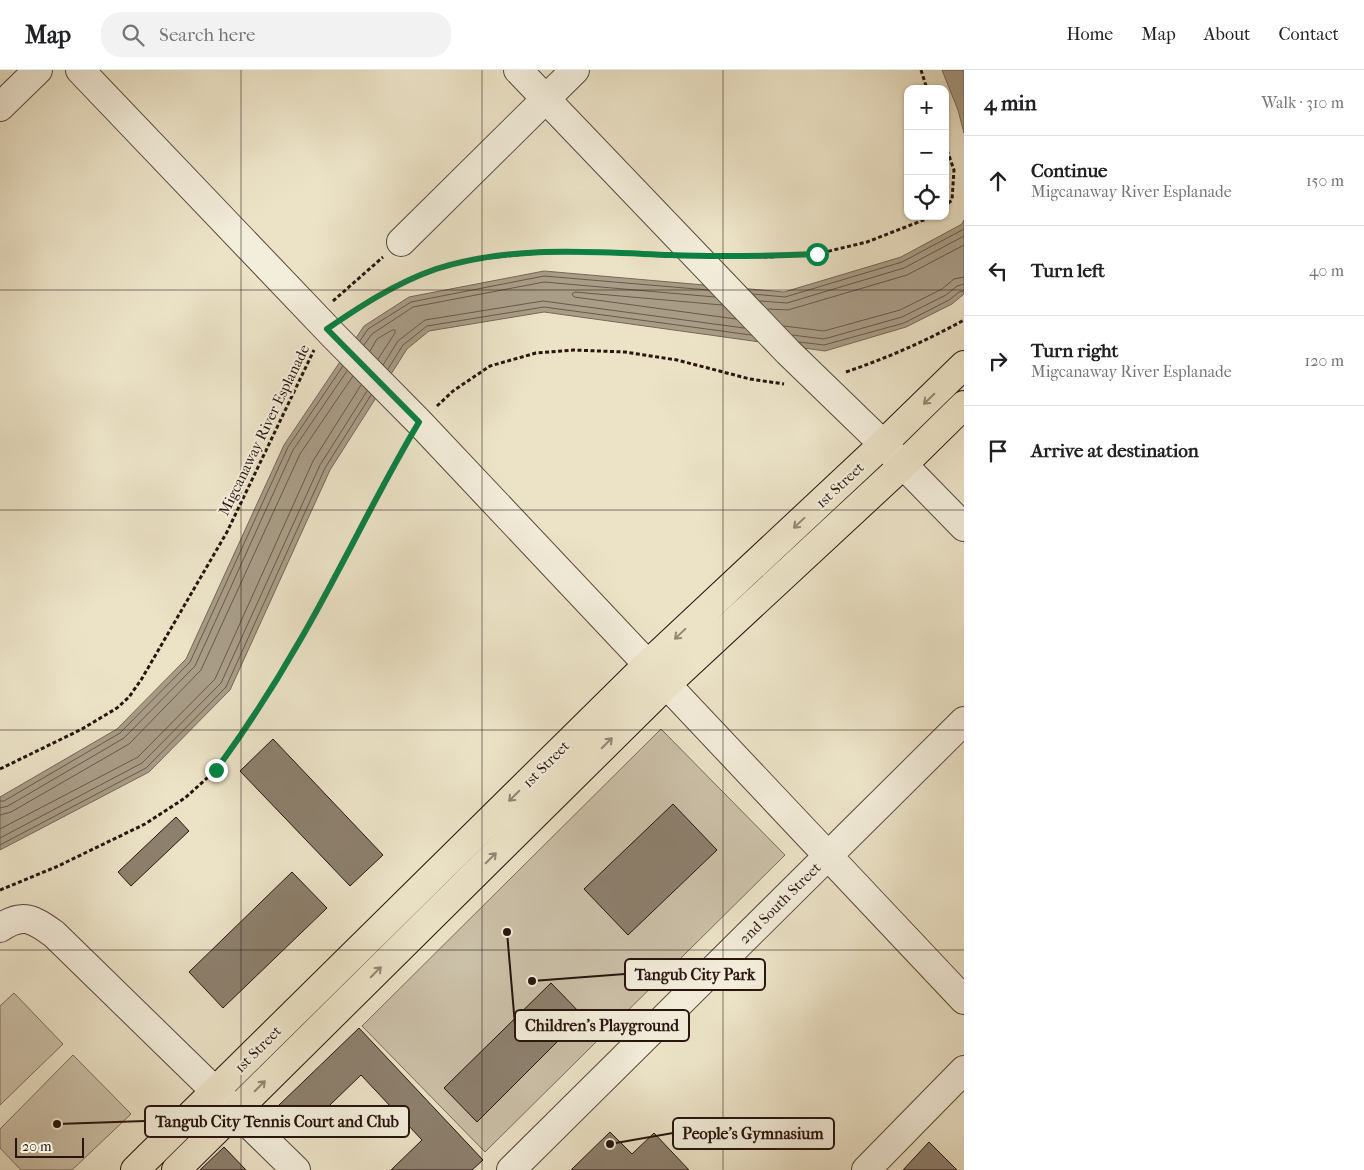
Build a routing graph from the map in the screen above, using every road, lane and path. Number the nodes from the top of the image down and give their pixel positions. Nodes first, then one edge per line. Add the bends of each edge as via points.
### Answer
1 (38, 70) edge
2 (80, 70) edge
3 (518, 70) edge
4 (575, 70) edge
5 (920, 70) edge
6 (926, 85) edge
7 (546, 99) junction
8 (0, 107) edge
9 (949, 156) edge
10 (949, 203) edge
11 (924, 220) edge
12 (401, 242) joint
13 (704, 263) junction
14 (964, 320) edge
15 (325, 327) junction
16 (964, 365) edge
17 (819, 382) junction
18 (964, 405) edge
19 (415, 418) junction
20 (883, 444) junction
21 (903, 465) junction
22 (964, 527) edge
23 (648, 664) junction
24 (667, 684) junction
25 (964, 721) edge
26 (0, 769) edge
27 (828, 856) junction
28 (0, 890) edge
29 (12, 923) edge
30 (964, 1000) edge
31 (964, 1070) edge
32 (216, 1091) junction
33 (236, 1111) junction
34 (135, 1170) edge
35 (176, 1170) edge
36 (296, 1170) edge
37 (512, 1170) edge
38 (866, 1170) edge

1 - 8 street
2 - 15 street
3 - 7 street
4 - 7 street
5 - 6 path
7 - 12 street
7 - 13 street
9 - 10 path via 954,170 952,200
11 - 13 path, Migcanaway River Esplanade via 867,242 817,254
12 - 15 path
13 - 15 path, Migcanaway River Esplanade via 560,250 476,259 397,285
13 - 17 street
14 - 17 path via 882,360
15 - 19 street
15 - 26 path, Migcanaway River Esplanade via 228,532 141,680 117,708 100,719
16 -> 20 main road, 1st Street
17 - 19 path via 778,384 677,360 625,352 574,350 536,353 490,366
17 - 20 street
18 - 21 main road, 1st Street
19 - 23 street
19 - 28 path via 299,642 245,730 216,770 185,798 145,824
20 - 21 street
20 -> 23 main road, 1st Street
21 - 22 street
21 - 24 main road, 1st Street
23 - 24 street
23 -> 32 main road, 1st Street
24 - 27 street
33 -> 24 main road, 1st Street
25 - 27 street, 2nd South Street
27 - 30 street
27 - 37 street, 2nd South Street
29 - 32 street via 37,922 54,934
31 - 38 street
32 - 33 street
32 - 34 main road, 1st Street
33 - 35 main road, 1st Street
33 - 36 street

